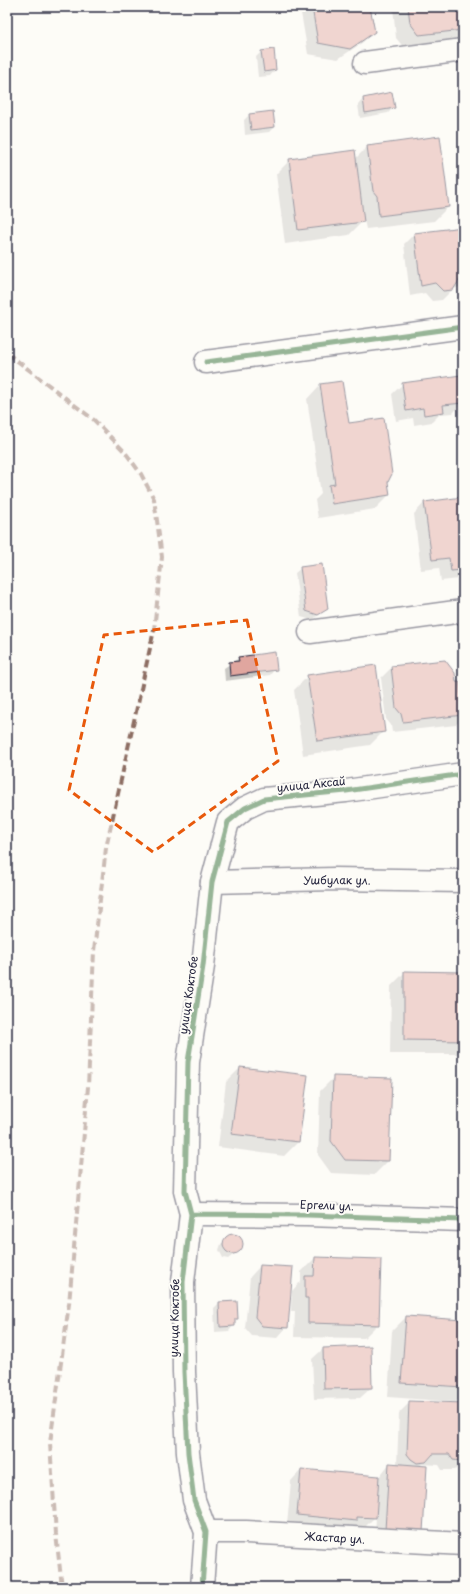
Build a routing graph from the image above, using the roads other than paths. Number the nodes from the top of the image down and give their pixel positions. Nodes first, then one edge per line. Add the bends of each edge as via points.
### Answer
1 (463, 50) edge
2 (366, 63) dead end
3 (463, 327) edge
4 (206, 362) dead end
5 (463, 611) edge
6 (310, 632) dead end
7 (463, 774) edge
8 (463, 881) edge
9 (212, 882) junction
10 (191, 1214) junction
11 (463, 1220) edge
12 (206, 1532) junction
13 (463, 1544) edge
14 (202, 1587) edge

1 - 2 street
3 - 4 street
5 - 6 street
7 - 9 street, улица Аксай via 346,791 264,799 245,808 228,822
8 - 9 street, Ушбулак ул. via 334,879
9 - 10 street, улица Коктобе via 203,966 188,1062 185,1191
10 - 11 street, Ергели ул. via 307,1214
10 - 12 street, улица Коктобе via 183,1282 184,1372 188,1453 194,1500
12 - 13 street, Жастар ул.
12 - 14 street, улица Коктобе

